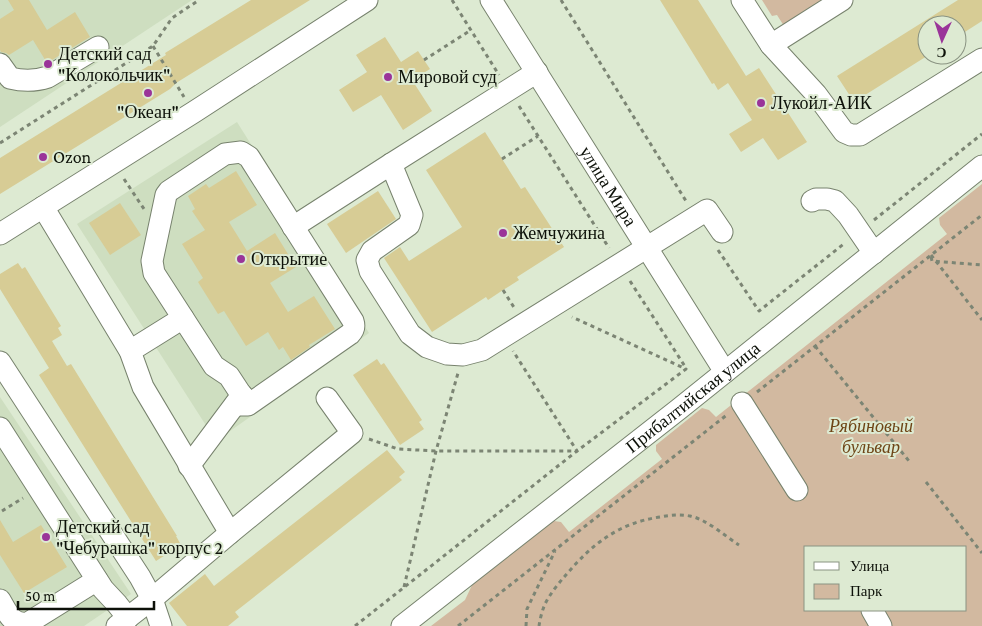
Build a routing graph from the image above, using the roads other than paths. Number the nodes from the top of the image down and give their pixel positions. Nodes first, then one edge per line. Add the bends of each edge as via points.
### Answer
1 (367, 0) edge
2 (491, 0) edge
3 (742, 0) edge
4 (842, 0) edge
5 (771, 45) junction
6 (98, 47) dead end
7 (982, 59) edge
8 (0, 64) edge
9 (537, 72) junction
10 (391, 164) junction
11 (982, 166) edge
12 (812, 201) dead end
13 (44, 207) junction
14 (293, 227) junction
15 (0, 234) edge
16 (720, 240) road end
17 (647, 248) junction
18 (874, 253) junction
19 (183, 318) junction
20 (130, 351) junction
21 (0, 362) edge
22 (725, 372) junction
23 (327, 398) dead end
24 (241, 402) junction
25 (742, 403) road end
26 (0, 428) edge
27 (189, 466) junction
28 (798, 490) dead end
29 (230, 533) junction
30 (97, 580) junction
31 (152, 599) junction
32 (0, 600) edge
33 (873, 611) edge
34 (122, 622) edge
35 (161, 626) edge
36 (402, 626) edge
37 (881, 626) edge

1 - 13 street
2 - 9 street, улица Мира
3 - 5 street
4 - 5 street
5 - 7 street via 816,94 844,132 851,136 860,135
6 - 8 street via 40,79 10,78
9 - 10 street
9 - 17 street, улица Мира
10 - 14 street
10 - 17 street via 412,215 409,225 372,251 367,260 370,271 410,334 427,347 448,354 463,355 482,350
11 - 18 street, Прибалтийская улица
12 - 18 street via 835,201
13 - 15 street
13 - 20 street
14 - 19 street via 249,157 241,152 225,154 169,191 164,200 152,261 154,273
14 - 24 street via 355,326 350,334
16 - 17 street via 707,210
17 - 22 street, улица Мира
18 - 22 street, Прибалтийская улица
19 - 20 street
19 - 24 street via 214,366 229,376
20 - 27 street via 143,387
21 - 31 street
22 - 36 street, Прибалтийская улица
23 - 29 street via 352,433
24 - 27 street
25 - 28 street
26 - 30 street
27 - 29 street
29 - 31 street
30 - 32 street via 23,624 13,620
30 - 34 street via 118,604
31 - 34 street
31 - 35 street
33 - 37 street

